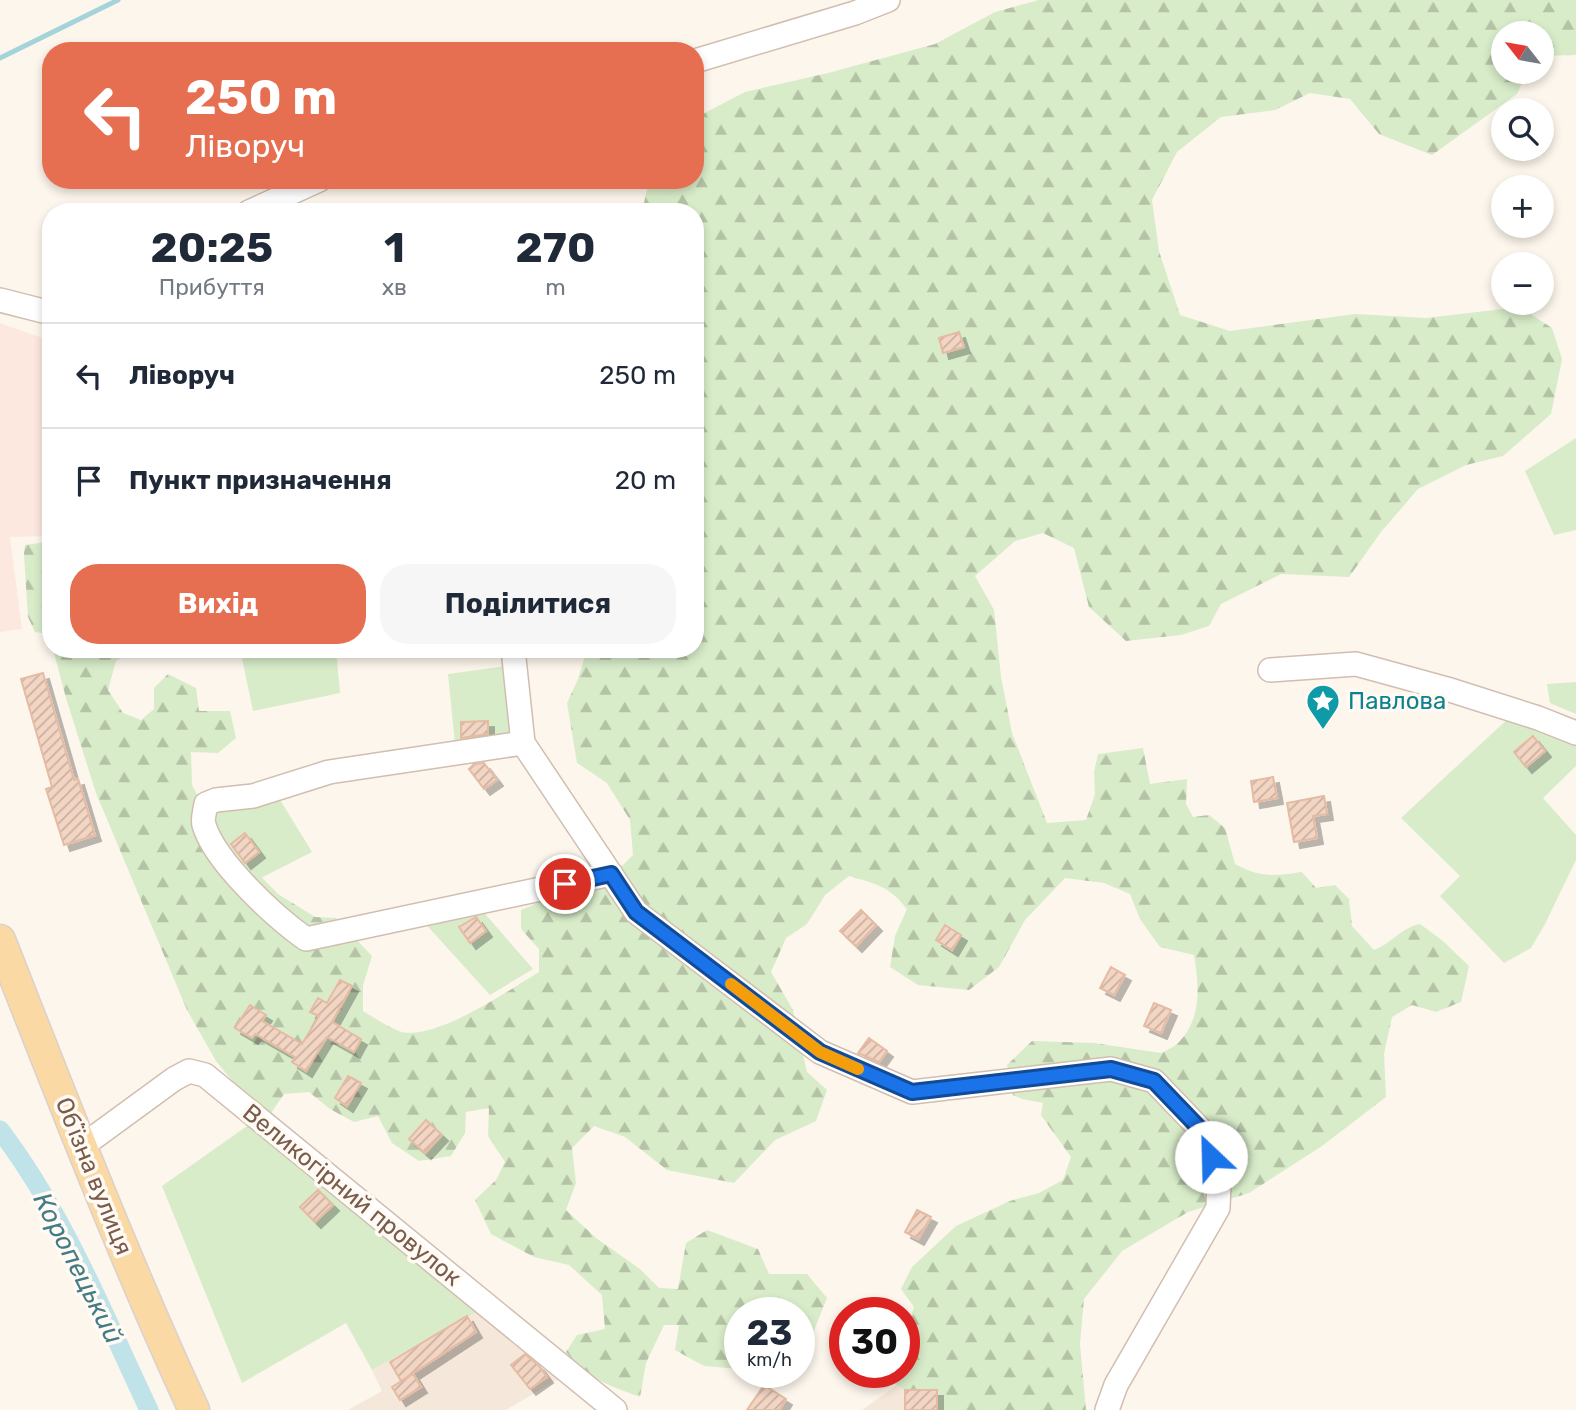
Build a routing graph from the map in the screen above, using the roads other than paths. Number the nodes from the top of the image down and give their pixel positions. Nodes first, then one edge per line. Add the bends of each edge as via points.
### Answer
1 (888, 0) edge
2 (704, 58) edge
3 (299, 189) edge
4 (269, 203) edge
5 (0, 300) edge
6 (42, 311) edge
7 (514, 658) edge
8 (1270, 670) dead end
9 (1576, 733) edge
10 (523, 743) junction
11 (611, 874) junction
12 (0, 940) edge
13 (81, 1147) junction
14 (194, 1410) edge
15 (615, 1410) edge
16 (1107, 1410) edge

1 - 2 street
3 - 4 street
5 - 6 street
7 - 10 street
8 - 9 street via 1356,664
10 - 11 street
10 - 11 street via 329,772 253,796 216,800 206,804 202,823 221,858 283,923 306,939
11 - 16 street via 636,912 820,1052 912,1092 1111,1069 1154,1081 1202,1131 1219,1183 1217,1208 1116,1385
12 - 13 main road, Обʼїзна вулиця
13 - 14 main road, Обʼїзна вулиця
13 - 15 street, Великогірний провулок via 174,1079 189,1071 205,1075

